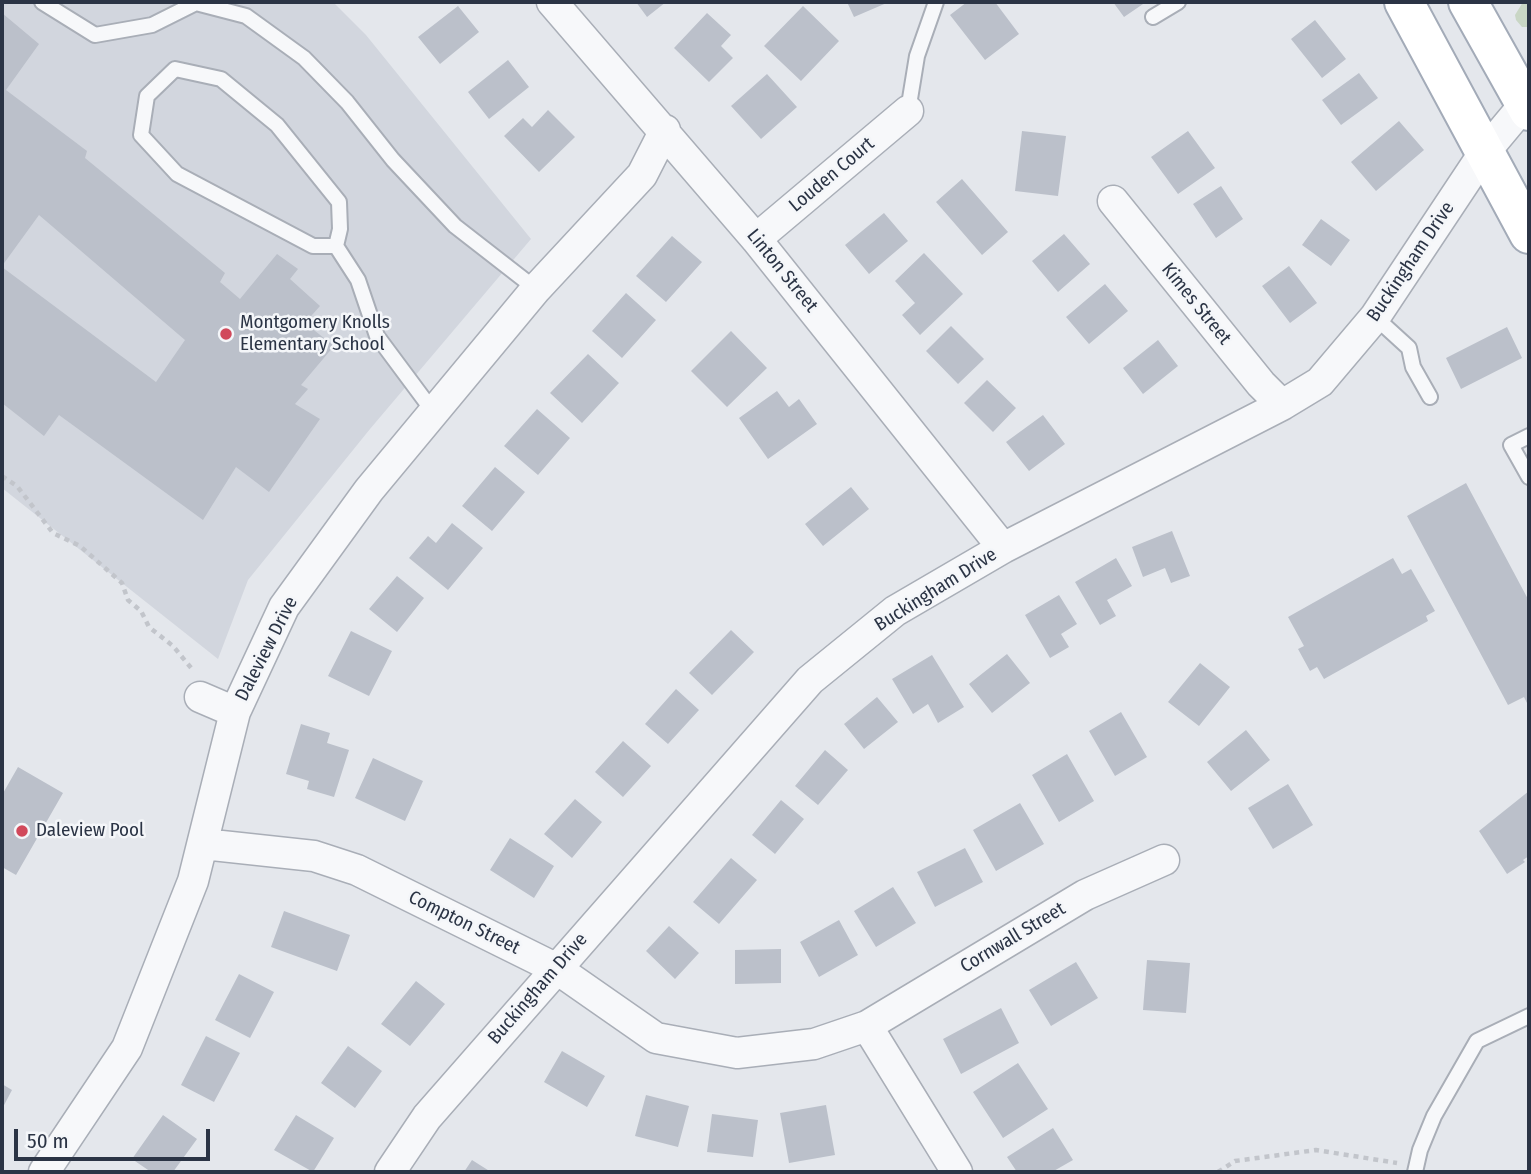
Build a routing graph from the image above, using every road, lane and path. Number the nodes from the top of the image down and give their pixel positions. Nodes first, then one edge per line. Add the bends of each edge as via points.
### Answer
1 (42, 2) edge
2 (552, 2) edge
3 (936, 2) edge
4 (1178, 2) edge
5 (1404, 2) edge
6 (1468, 2) edge
7 (193, 3) edge
8 (1153, 17) dead end
9 (1528, 105) edge
10 (908, 111) joint
11 (665, 130) junction
12 (1483, 153) junction
13 (1112, 201) dead end
14 (1529, 234) edge
15 (756, 239) junction
16 (336, 246) junction
17 (536, 289) junction
18 (1375, 317) junction
19 (1430, 397) dead end
20 (1282, 405) junction
21 (435, 414) junction
22 (1529, 436) edge
23 (2, 476) edge
24 (1529, 477) edge
25 (1003, 548) junction
26 (192, 668) dead end
27 (200, 697) dead end
28 (235, 712) junction
29 (203, 844) junction
30 (1164, 860) dead end
31 (557, 969) junction
32 (1529, 1016) edge
33 (867, 1026) junction
34 (1416, 1169) edge
35 (44, 1172) edge
36 (390, 1172) edge
37 (957, 1172) edge
38 (1218, 1172) edge

1 - 7 lane via 95,35 152,25
2 - 11 street, Linton Street
3 - 10 lane via 917,57
4 - 8 lane
5 - 12 main road
6 - 9 main road
7 - 17 lane via 246,16 304,58 455,226
9 - 12 street, Buckingham Drive
10 - 15 street, Louden Court
11 - 15 street, Linton Street
11 - 17 street, Daleview Drive via 642,175
12 - 14 main road
12 - 18 street, Buckingham Drive
13 - 20 street, Kimes Street
15 - 25 street, Linton Street
16 - 16 lane via 339,202 277,125 221,79 175,69 147,96 141,135 177,174 313,246
16 - 21 lane via 358,280 377,335
17 - 21 street, Daleview Drive
18 - 19 lane via 1409,348 1413,367
18 - 20 street, Buckingham Drive via 1320,382
20 - 25 street, Buckingham Drive
21 - 28 street, Daleview Drive via 369,490 284,607
22 - 24 lane via 1511,445
23 - 26 path via 17,486 53,533 80,546 122,583 128,600 141,611 149,627
25 - 31 street, Buckingham Drive via 895,611 810,680
27 - 28 street
28 - 29 street, Daleview Drive
29 - 31 street, Compton Street via 314,856 357,870
29 - 35 street, Daleview Drive via 193,881 127,1048
30 - 33 street, Cornwall Street via 1085,895
31 - 33 street, Compton Street via 656,1038 737,1053 814,1044
31 - 36 street, Buckingham Drive via 427,1117
32 - 34 lane via 1477,1041 1434,1116
33 - 37 street
34 - 38 path via 1316,1150 1235,1161

